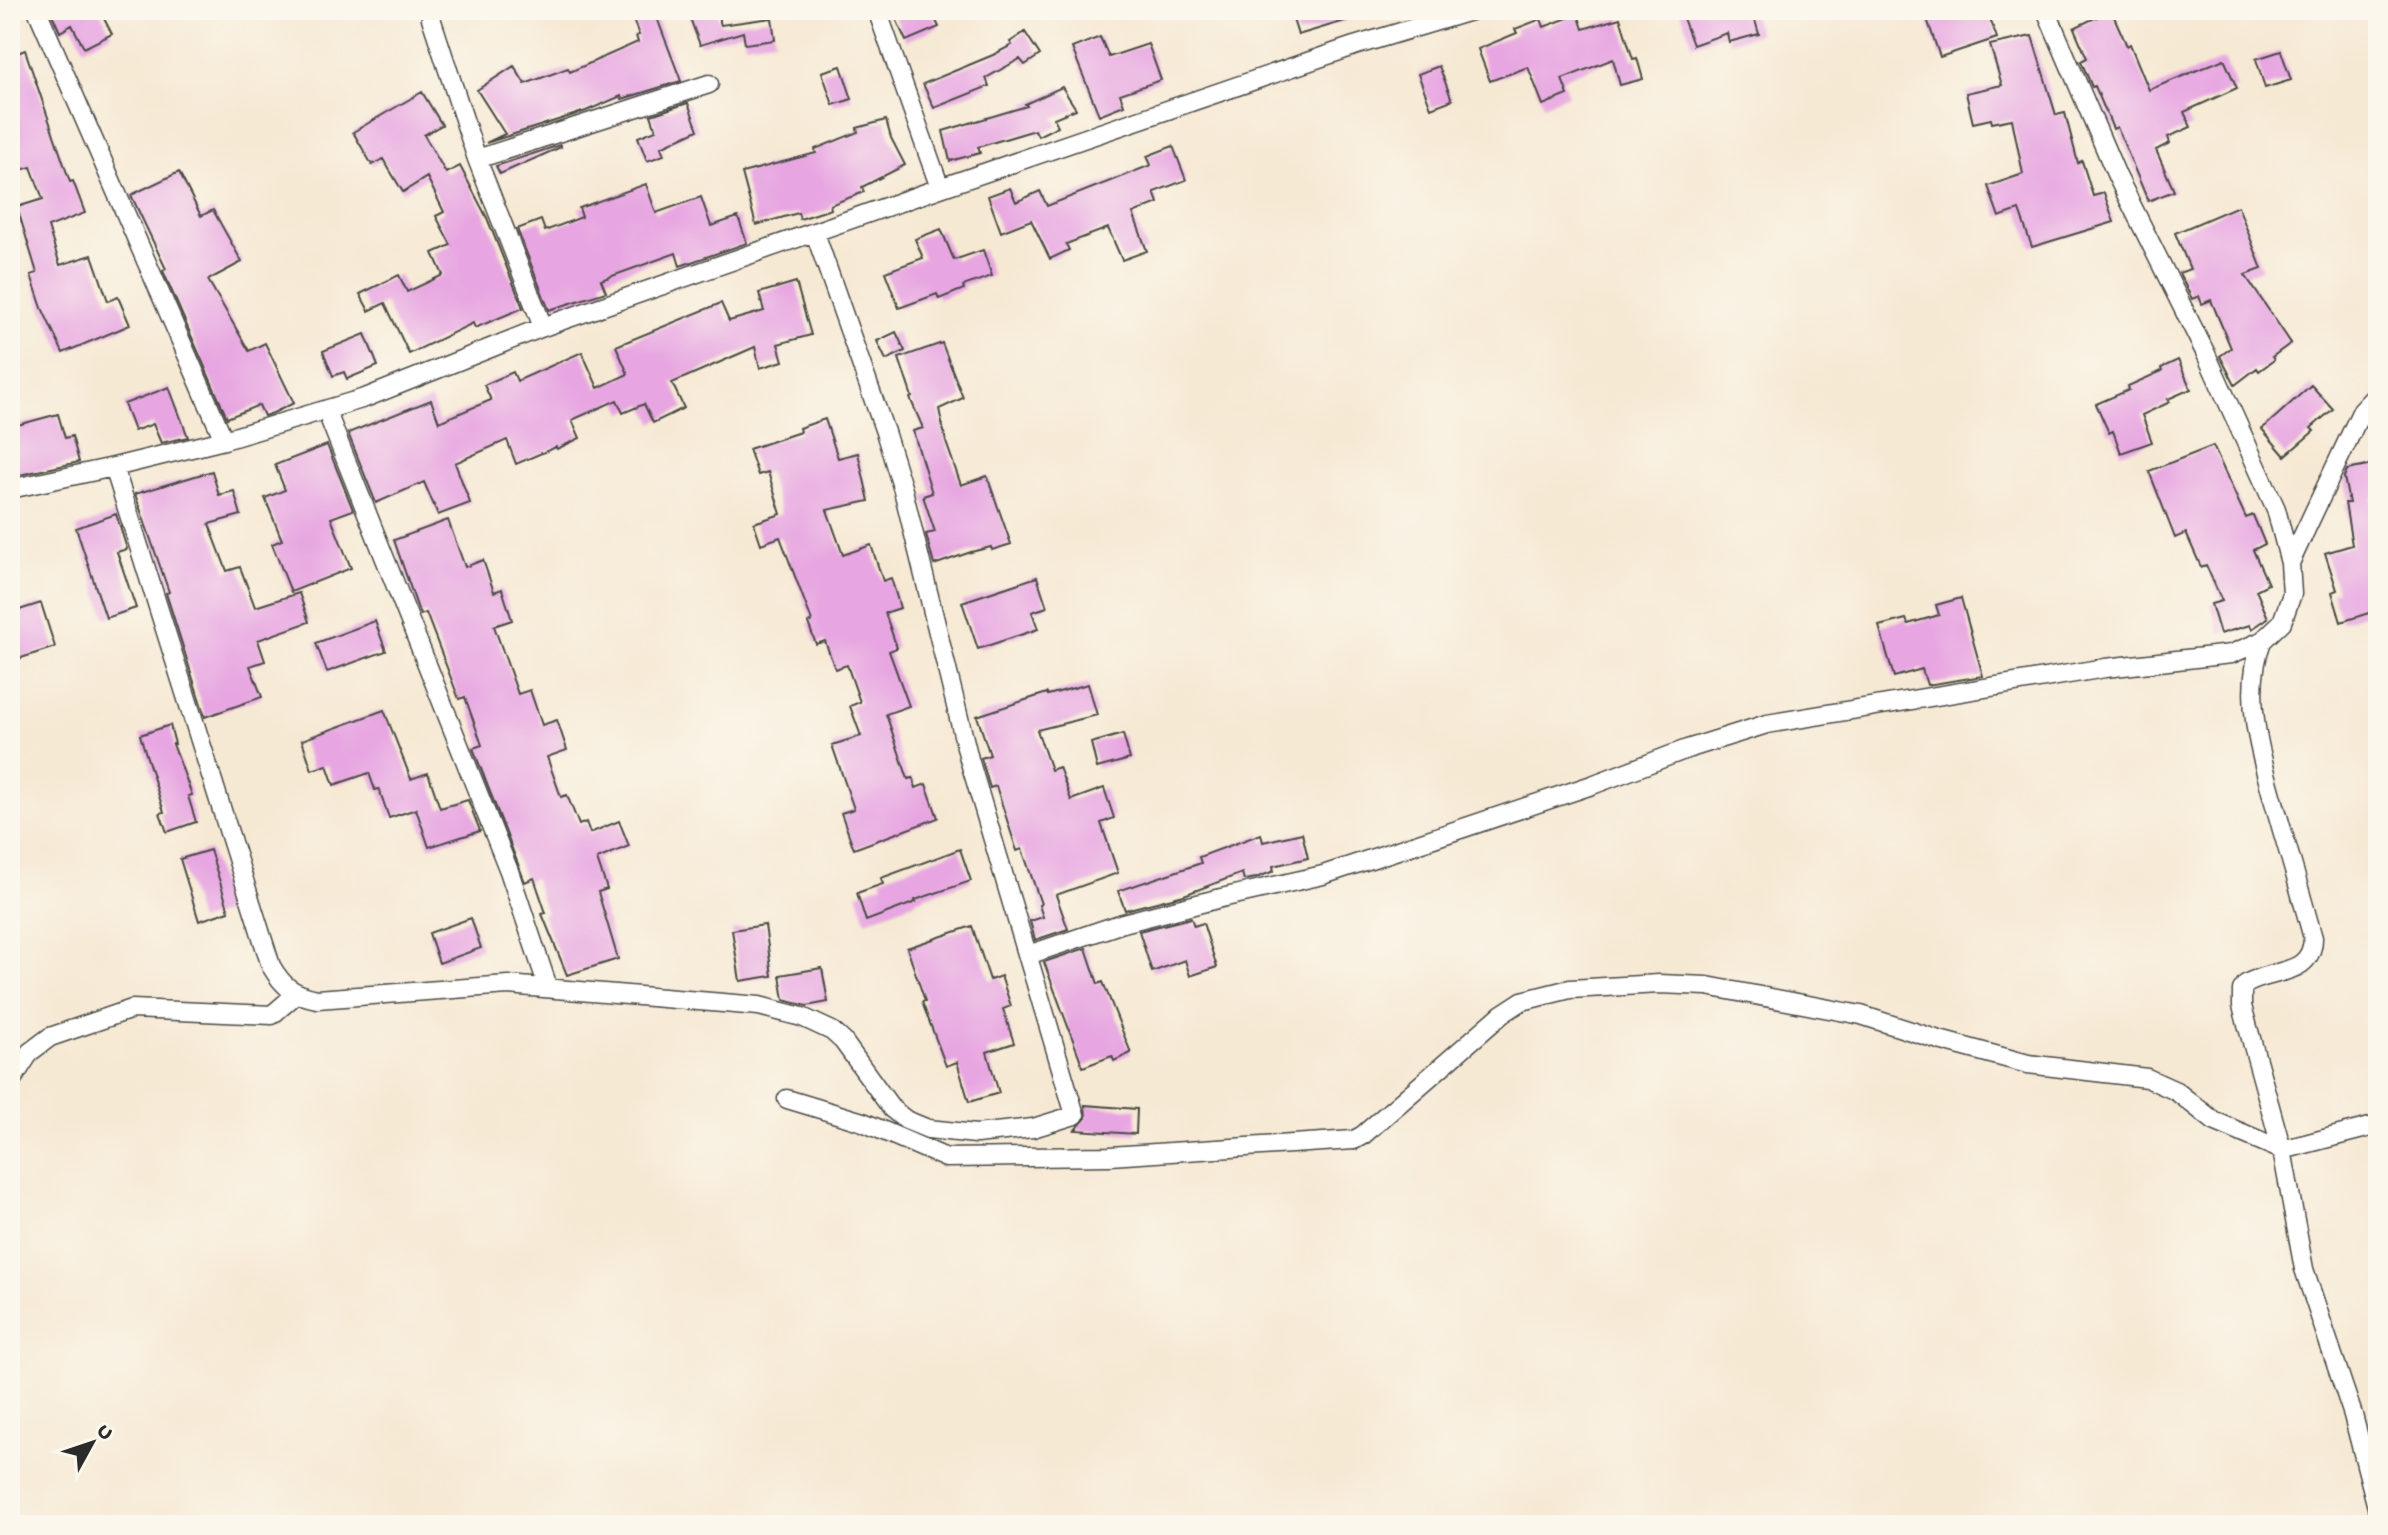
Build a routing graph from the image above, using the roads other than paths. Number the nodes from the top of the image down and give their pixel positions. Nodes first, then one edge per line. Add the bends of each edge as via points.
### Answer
1 (37, 10) edge
2 (877, 10) edge
3 (1474, 10) edge
4 (2046, 10) edge
5 (1438, 15) edge
6 (431, 18) dead end
7 (709, 84) dead end
8 (477, 159) junction
9 (940, 188) junction
10 (815, 233) junction
11 (543, 327) junction
12 (2378, 393) edge
13 (326, 410) junction
14 (224, 440) junction
15 (114, 467) junction
16 (10, 489) edge
17 (2290, 563) junction
18 (2262, 641) junction
19 (1028, 955) junction
20 (548, 987) junction
21 (295, 995) junction
22 (10, 1083) edge
23 (787, 1099) dead end
24 (2378, 1125) edge
25 (2282, 1150) junction
26 (2378, 1511) edge

1 - 14 street
2 - 9 street
3 - 5 street
4 - 17 street via 2117,176 2276,509
5 - 9 street
6 - 8 street
7 - 8 street
8 - 11 street
9 - 10 street
10 - 11 street
10 - 19 street via 903,490 969,759
11 - 13 street
12 - 17 street via 2362,410
13 - 14 street
13 - 20 street via 509,871
14 - 15 street
15 - 16 street
15 - 21 street via 271,966
17 - 18 street via 2292,594 2282,622
18 - 19 street via 2231,654 2105,668 1767,724 1323,875 1137,920
18 - 25 street via 2253,684 2259,740 2313,938 2311,954 2300,966 2253,980 2242,990
19 - 20 street via 1075,1115 1033,1128 976,1134 928,1129 906,1120 892,1109 838,1035 802,1017 759,1006
20 - 21 street via 477,985 317,999
21 - 22 street via 272,1015 132,1009 50,1037 30,1052
23 - 25 street via 863,1122 946,1158 1110,1156 1354,1140 1522,1001 1570,989 1659,984 1707,986 1861,1015 2028,1064 2147,1078 2176,1091 2214,1121
24 - 25 street
25 - 26 street via 2304,1269 2353,1415

